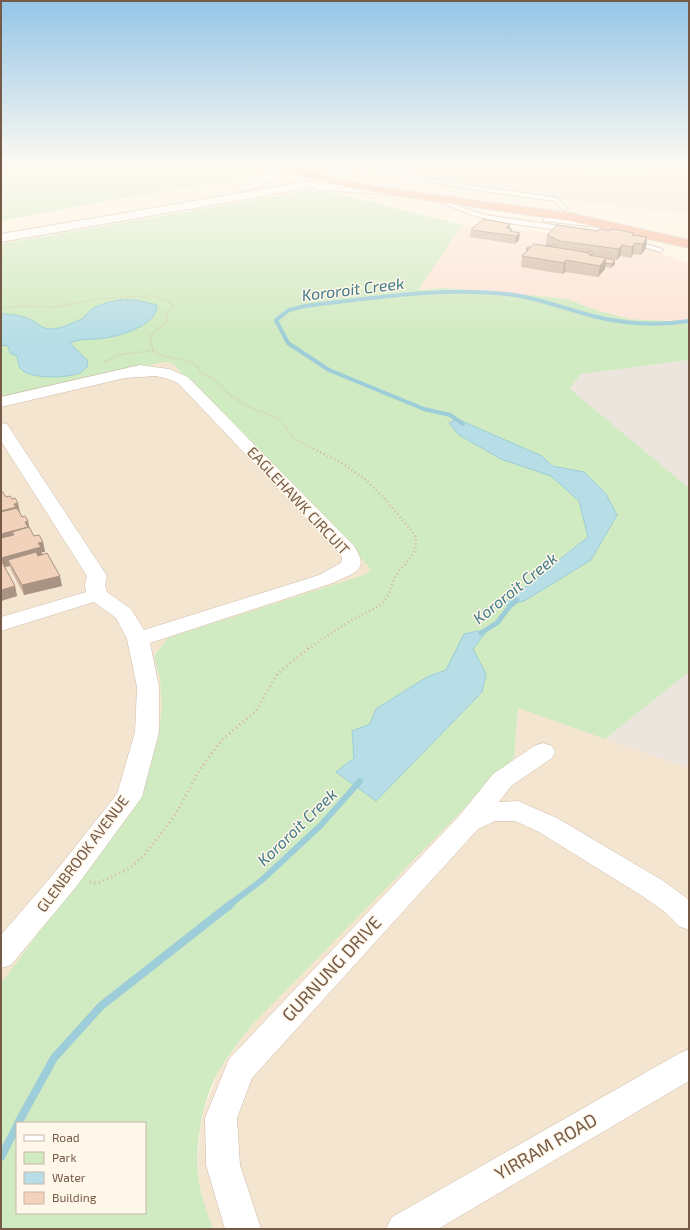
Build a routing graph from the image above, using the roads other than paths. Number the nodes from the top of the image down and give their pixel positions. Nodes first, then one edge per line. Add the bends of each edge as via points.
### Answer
1 (34, 224) edge
2 (79, 224) edge
3 (559, 224) edge
4 (602, 224) edge
5 (641, 224) edge
6 (1, 230) edge
7 (573, 230) edge
8 (689, 236) edge
9 (1, 238) edge
10 (631, 241) edge
11 (689, 244) edge
12 (660, 250) dead end
13 (1, 402) edge
14 (1, 428) edge
15 (97, 594) junction
16 (1, 624) edge
17 (138, 639) junction
18 (543, 752) dead end
19 (468, 823) junction
20 (689, 918) edge
21 (1, 956) edge
22 (689, 1064) edge
23 (243, 1229) edge
24 (404, 1229) edge

1 - 6 street
2 - 9 street
3 - 7 lane
4 - 11 highway
5 - 8 highway
10 - 12 lane
13 - 17 street, EAGLEHAWK CIRCUIT via 127,374 162,371 173,374 183,380 352,558 351,566 326,579
14 - 15 street via 97,576
15 - 16 street
15 - 17 street, GLENBROOK AVENUE via 124,614
17 - 21 street, GLENBROOK AVENUE via 148,688 147,732 128,797 66,879
18 - 19 street, GURNUNG DRIVE via 502,780
19 - 20 street via 492,812 518,811 548,825 652,888 675,904
19 - 23 street, GURNUNG DRIVE via 240,1068 220,1118 223,1166
22 - 24 street, YIRRAM ROAD

